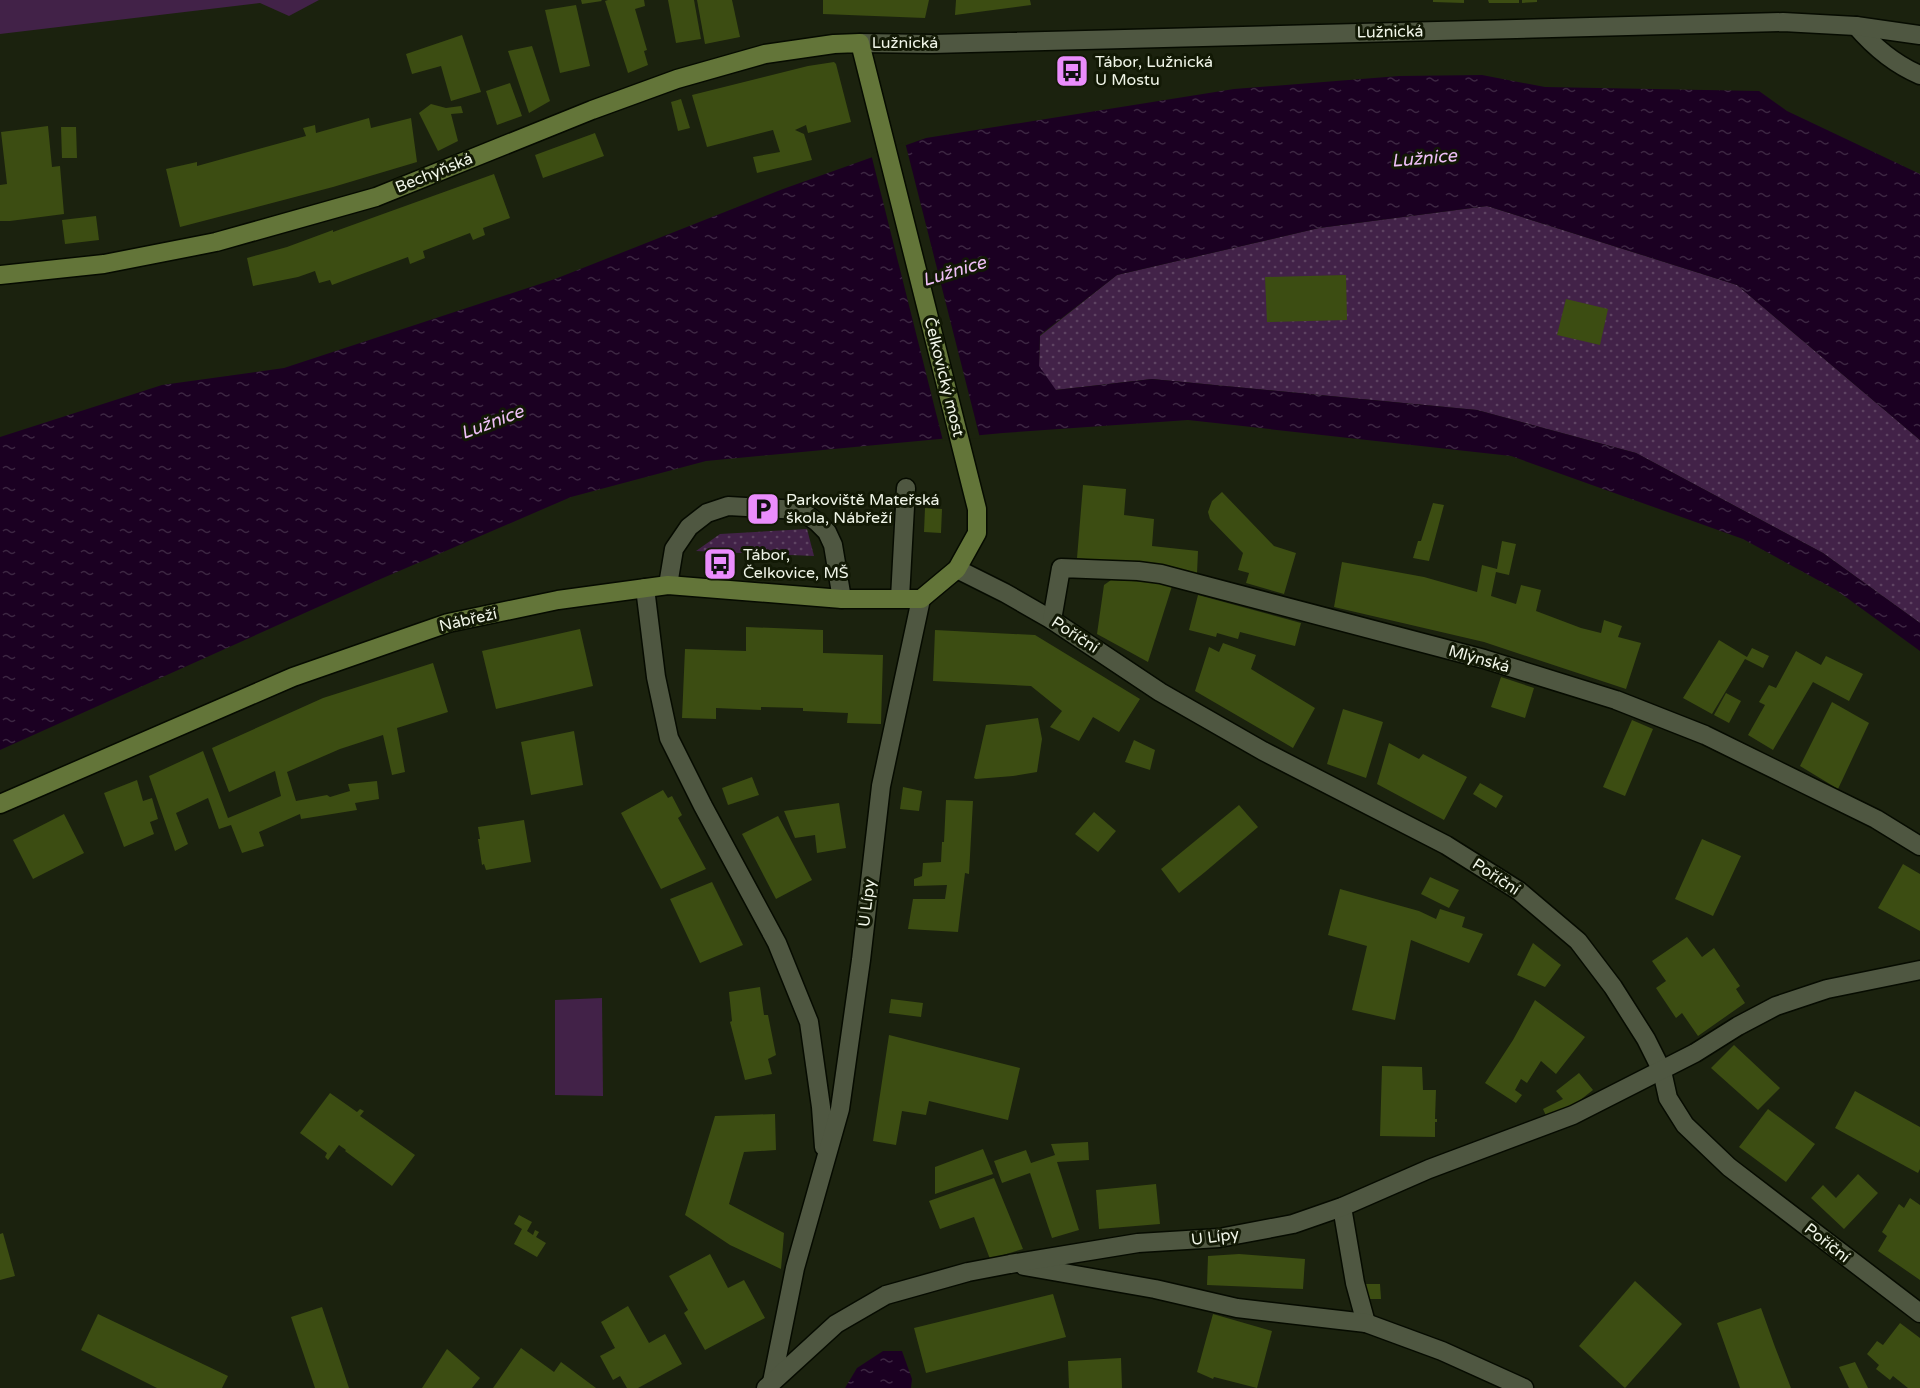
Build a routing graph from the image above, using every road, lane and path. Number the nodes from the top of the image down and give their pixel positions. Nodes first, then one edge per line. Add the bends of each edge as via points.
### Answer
1 (1856, 26) junction
2 (1920, 35) edge
3 (860, 43) junction
4 (1920, 75) edge
5 (0, 275) edge
6 (906, 488) dead end
7 (957, 569) junction
8 (668, 585) junction
9 (645, 588) junction
10 (900, 598) junction
11 (842, 599) junction
12 (921, 599) junction
13 (1052, 620) junction
14 (0, 804) edge
15 (1920, 846) edge
16 (1920, 970) edge
17 (1662, 1071) junction
18 (825, 1161) junction
19 (1342, 1207) junction
20 (1010, 1264) junction
21 (1920, 1313) edge
22 (1366, 1323) junction
23 (769, 1385) edge
24 (1524, 1388) edge

1 - 2 street, Lužnická
1 - 3 street, Lužnická via 1783,22
1 - 4 street via 1873,46 1902,68
3 - 5 street, Bechyňská via 765,54 677,79 376,196 216,242 104,264
3 - 7 street, Čelkovický most via 977,509 977,533
6 - 10 street
7 - 12 street
7 - 13 street, Poříční
8 - 9 street, Nábřeží
8 - 11 street, Nábřeží
8 - 11 street via 674,549 689,528 707,513 728,506 800,510 827,532 833,545
9 - 14 street, Nábřeží via 558,600 448,623 293,677
9 - 18 street via 656,677 669,738 777,943 809,1022
10 - 11 street, Nábřeží
10 - 12 street, Nábřeží
12 - 18 street, U Lípy via 881,786 840,1109
13 - 15 street, Mlýnská via 1061,568 1161,574 1484,659 1627,704 1705,735 1876,819
13 - 17 street, Poříční via 1160,693 1446,845 1519,891 1578,941 1613,987
16 - 17 street, U Lípy via 1827,989 1776,1005
17 - 19 street, U Lípy via 1574,1115 1429,1168
17 - 21 street, Poříční via 1668,1098 1685,1125 1707,1146
18 - 23 street, U Lípy via 795,1268
19 - 20 street, U Lípy via 1293,1224 1219,1238 1138,1243
19 - 22 street via 1354,1283
20 - 22 street via 1155,1289 1237,1308
20 - 23 street, U Lípy via 886,1295 836,1324
22 - 24 street via 1442,1351

